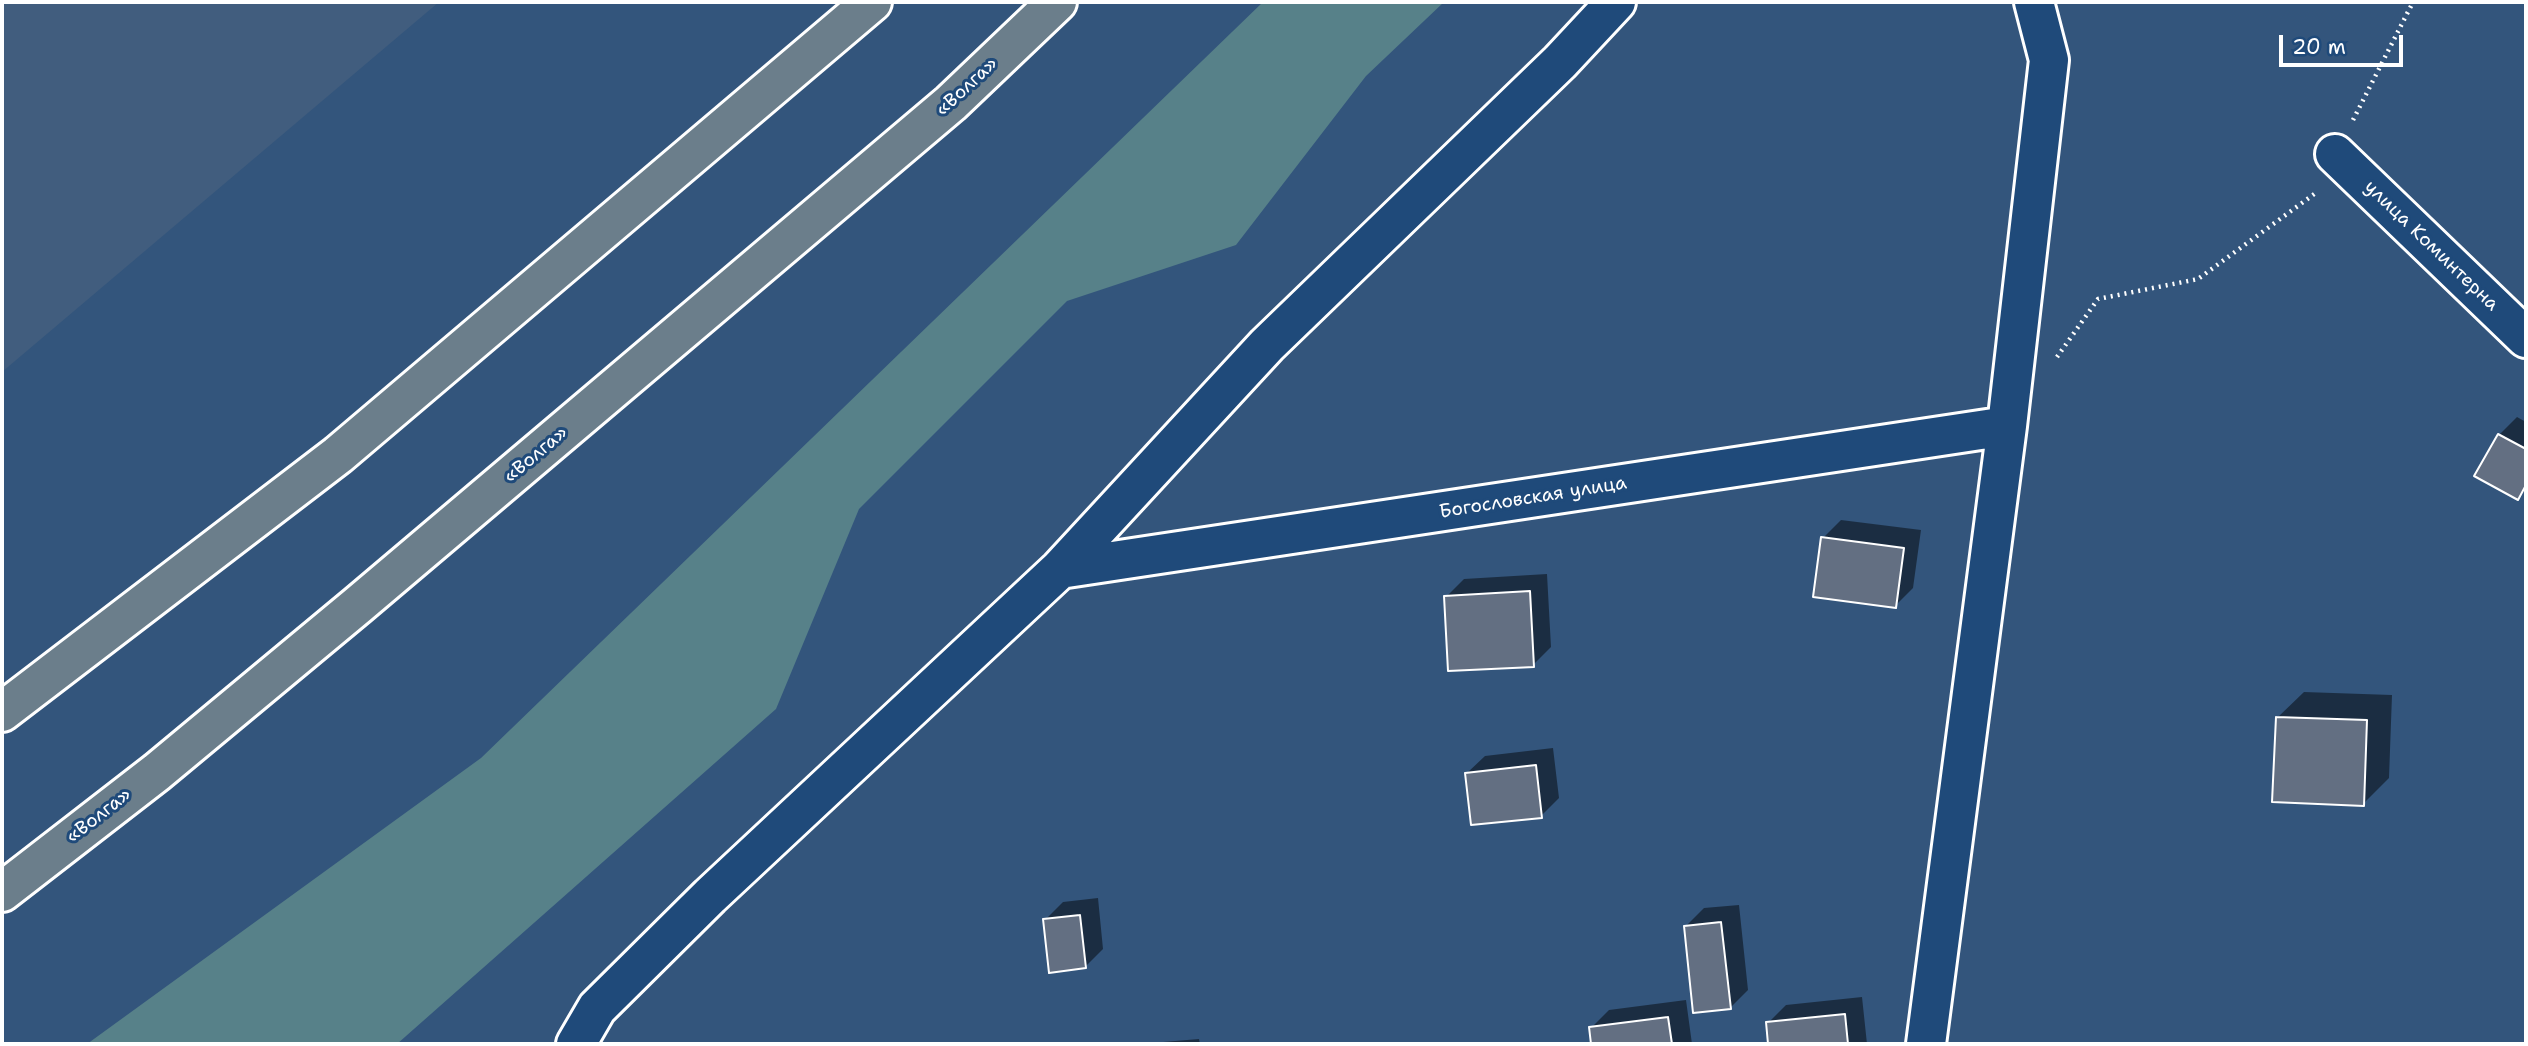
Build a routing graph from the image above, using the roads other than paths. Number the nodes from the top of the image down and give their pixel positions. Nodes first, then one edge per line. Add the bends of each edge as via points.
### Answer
1 (872, 2) edge
2 (1057, 2) edge
3 (1616, 2) edge
4 (2034, 2) edge
5 (2335, 154) road end
6 (2526, 338) edge
7 (2007, 426) junction
8 (1060, 569) junction
9 (2, 712) edge
10 (2, 892) edge
11 (576, 1044) edge
12 (1926, 1044) edge

1 - 9 highway via 338,455
2 - 10 highway, «Волга» via 951,103 380,587 157,772
3 - 8 street via 1560,62 1267,345
4 - 7 street via 2049,60
5 - 6 street, улица Коминтерна
7 - 8 street, Богословская улица
7 - 12 street
8 - 11 street via 710,896 597,1008

